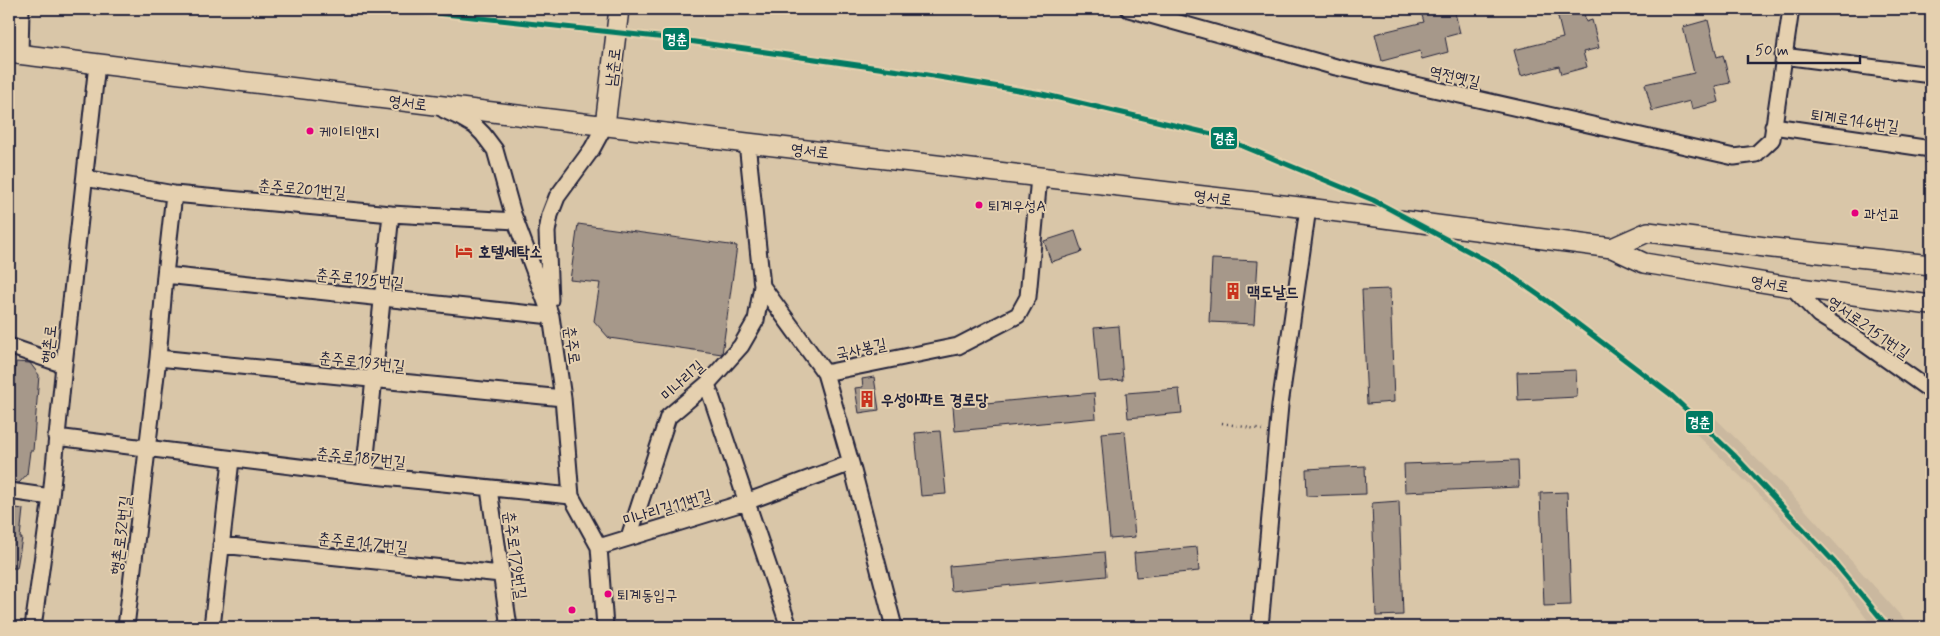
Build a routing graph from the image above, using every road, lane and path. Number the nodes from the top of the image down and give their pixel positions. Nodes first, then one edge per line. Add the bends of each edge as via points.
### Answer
1 (21, 9) edge
2 (618, 9) edge
3 (1129, 9) edge
4 (1791, 9) edge
5 (14, 53) edge
6 (1783, 56) junction
7 (97, 64) junction
8 (1931, 75) edge
9 (431, 105) junction
10 (605, 125) junction
11 (1773, 132) junction
12 (746, 143) junction
13 (1931, 149) edge
14 (1039, 176) junction
15 (85, 178) junction
16 (174, 194) junction
17 (1308, 208) junction
18 (391, 214) junction
19 (516, 221) junction
20 (1612, 248) junction
21 (1931, 265) edge
22 (164, 275) junction
23 (762, 286) junction
24 (1792, 287) junction
25 (382, 297) junction
26 (1931, 305) edge
27 (551, 316) junction
28 (9, 346) edge
29 (158, 358) junction
30 (64, 365) junction
31 (825, 373) junction
32 (374, 380) junction
33 (707, 384) junction
34 (1931, 391) edge
35 (563, 398) junction
36 (1222, 423) dead end
37 (1277, 432) junction
38 (56, 437) junction
39 (148, 448) junction
40 (231, 460) junction
41 (851, 464) junction
42 (364, 475) junction
43 (489, 488) junction
44 (9, 491) edge
45 (571, 496) junction
46 (52, 497) junction
47 (746, 502) junction
48 (629, 537) junction
49 (221, 545) junction
50 (599, 547) junction
51 (501, 574) junction
52 (33, 627) edge
53 (126, 627) edge
54 (212, 627) edge
55 (509, 627) edge
56 (605, 627) edge
57 (789, 627) edge
58 (894, 627) edge
59 (1260, 627) edge

1 - 5 street
2 - 10 street, 남춘로
3 - 11 street, 역전옛길 via 1336,68 1734,157 1756,154
4 - 6 street
5 - 7 street, 영서로
6 - 8 street
6 - 11 street
7 - 9 street, 영서로
7 - 15 street, 행촌로
9 - 10 street, 영서로
9 - 19 street, 춘주로 via 461,118 489,141 495,150
10 - 12 street, 영서로
10 - 27 street via 557,197 550,215 547,249
11 - 13 street, 퇴계로146번길
12 - 14 street, 영서로
12 - 23 street, 미나리길
14 - 17 street, 영서로
14 - 31 street, 국사봉길 via 1028,297 1018,315 958,346
15 - 16 street, 춘주로201번길
15 - 30 street, 행촌로
16 - 18 street, 춘주로201번길
16 - 22 street
17 - 20 street, 영서로
17 - 37 street
18 - 19 street, 춘주로201번길
18 - 25 street
19 - 27 street, 춘주로
20 - 21 street via 1648,232
20 - 24 street, 영서로 via 1644,263
22 - 25 street, 춘주로195번길
22 - 29 street
23 - 31 street, 미나리길
23 - 33 street, 미나리길 via 756,320 740,346
24 - 26 street, 영서로
24 - 34 street, 영서로2151번길 via 1819,315
25 - 27 street, 춘주로195번길
25 - 32 street
27 - 35 street, 춘주로
28 - 30 street
29 - 32 street, 춘주로193번길
29 - 39 street
30 - 38 street, 행촌로
31 - 41 street, 국사봉길
32 - 35 street, 춘주로193번길
32 - 42 street
33 - 47 street
33 - 48 street, 미나리길 via 668,417
35 - 45 street, 춘주로
36 - 37 path
37 - 59 street
38 - 39 street, 춘주로187번길
38 - 46 street, 행촌로
39 - 40 street, 춘주로187번길
39 - 53 street, 행촌로32번길
40 - 42 street, 춘주로187번길
40 - 49 street
41 - 47 street, 미나리길11번길
41 - 58 street, 국사봉길
42 - 43 street, 춘주로187번길
43 - 45 street, 춘주로187번길
43 - 51 street, 춘주로179번길
44 - 46 street
45 - 50 street, 춘주로
46 - 52 street, 행촌로
47 - 48 street, 미나리길11번길
47 - 57 street
48 - 50 street, 미나리길11번길
49 - 51 street, 춘주로147번길
49 - 54 street
50 - 56 street, 춘주로
51 - 55 street, 춘주로179번길

